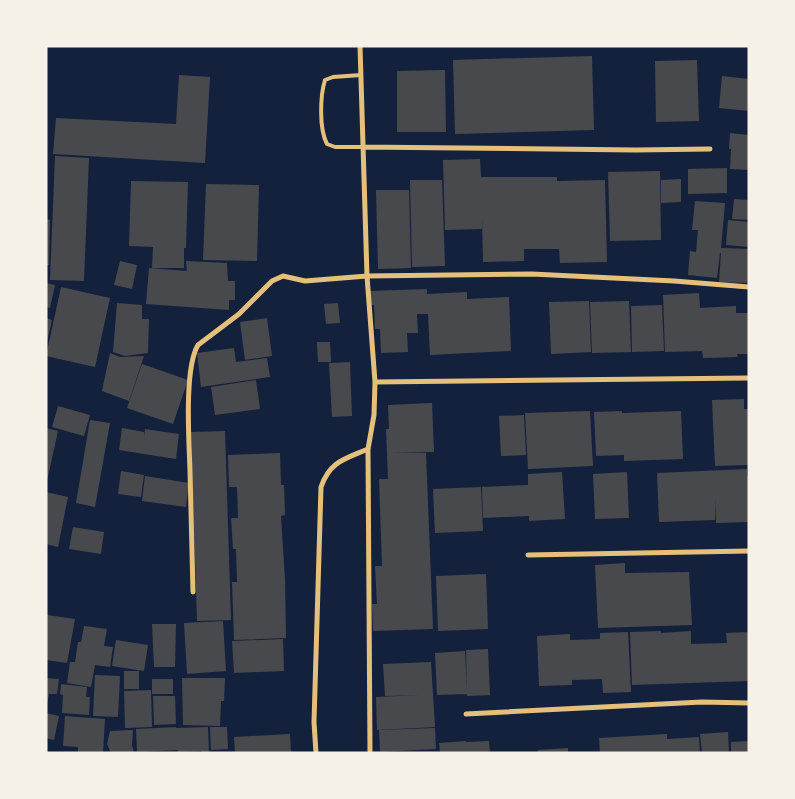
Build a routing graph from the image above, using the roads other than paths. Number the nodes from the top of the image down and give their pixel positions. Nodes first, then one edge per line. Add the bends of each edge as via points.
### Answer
1 (360, 46) edge
2 (361, 75) junction
3 (362, 147) junction
4 (710, 149) dead end
5 (366, 276) junction
6 (749, 287) edge
7 (749, 378) edge
8 (375, 382) junction
9 (368, 449) junction
10 (749, 551) edge
11 (528, 555) dead end
12 (193, 592) dead end
13 (749, 703) edge
14 (466, 714) dead end
15 (316, 753) edge
16 (370, 753) edge

1 - 2 street
2 - 3 street
2 - 3 lane via 326,80 322,90 322,135 327,144 335,147
3 - 4 street
3 - 5 street
5 - 6 street via 532,274
5 - 8 street
5 - 12 street via 306,281 283,276 272,281 193,352 188,429
7 - 8 street
8 - 9 street
9 - 15 street via 337,463 325,474 320,487
9 - 16 street
10 - 11 street
13 - 14 street via 702,702

